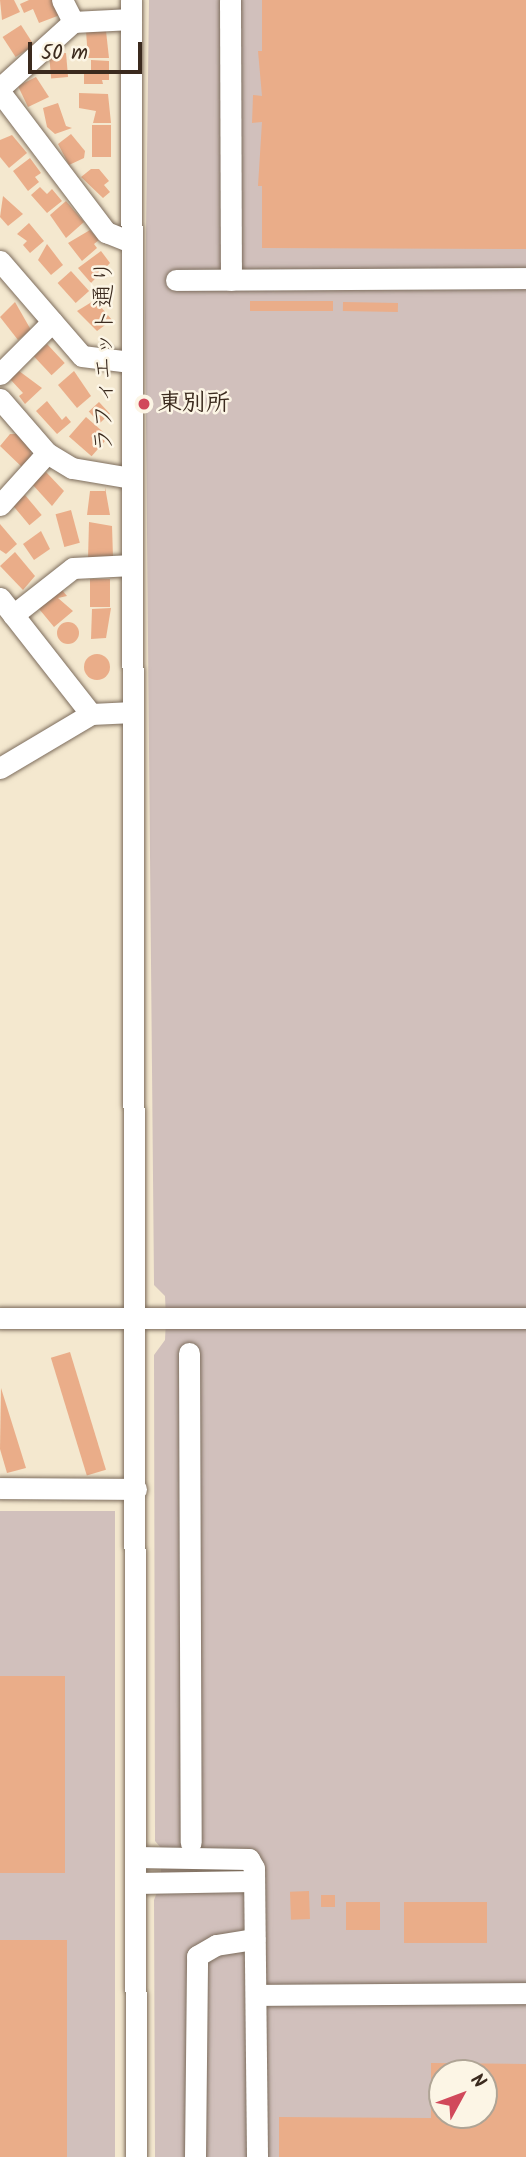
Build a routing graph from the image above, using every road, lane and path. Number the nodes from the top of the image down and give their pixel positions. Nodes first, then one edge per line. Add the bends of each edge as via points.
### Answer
1 (62, 0) edge
2 (230, 0) edge
3 (131, 9) edge
4 (73, 22) junction
5 (0, 90) edge
6 (131, 242) junction
7 (0, 261) edge
8 (526, 278) edge
9 (176, 280) dead end
10 (231, 280) junction
11 (52, 323) junction
12 (131, 362) junction
13 (0, 374) edge
14 (0, 400) edge
15 (47, 453) junction
16 (131, 478) junction
17 (0, 505) edge
18 (132, 565) junction
19 (7, 607) edge
20 (133, 712) junction
21 (91, 714) junction
22 (0, 768) edge
23 (0, 1318) edge
24 (526, 1318) edge
25 (134, 1320) junction
26 (189, 1353) dead end
27 (0, 1488) edge
28 (135, 1489) junction
29 (191, 1842) dead end
30 (136, 1857) junction
31 (254, 1881) junction
32 (136, 1883) junction
33 (255, 1939) junction
34 (526, 1993) edge
35 (256, 1995) junction
36 (136, 2157) edge
37 (195, 2157) edge
38 (257, 2157) edge

1 - 4 street
2 - 10 street
3 - 4 street
3 - 6 street, ラフィエット通り
4 - 5 street
5 - 6 street via 106,232
6 - 12 street, ラフィエット通り
7 - 11 street
8 - 10 street
9 - 10 street
11 - 12 street via 88,359
11 - 13 street
12 - 16 street, ラフィエット通り
14 - 15 street
15 - 16 street via 72,468
15 - 17 street
16 - 18 street, ラフィエット通り
18 - 19 street via 72,568
18 - 20 street, ラフィエット通り
19 - 21 street
20 - 21 street
20 - 25 street, ラフィエット通り
21 - 22 street
23 - 25 street
24 - 25 street
25 - 28 street, ラフィエット通り
26 - 29 street
27 - 28 street
28 - 30 street, ラフィエット通り
30 - 31 street via 249,1859
30 - 32 street, ラフィエット通り
31 - 32 street
31 - 33 street
32 - 36 street, ラフィエット通り
33 - 35 street
33 - 37 street via 216,1945 197,1956
34 - 35 street
35 - 38 street

